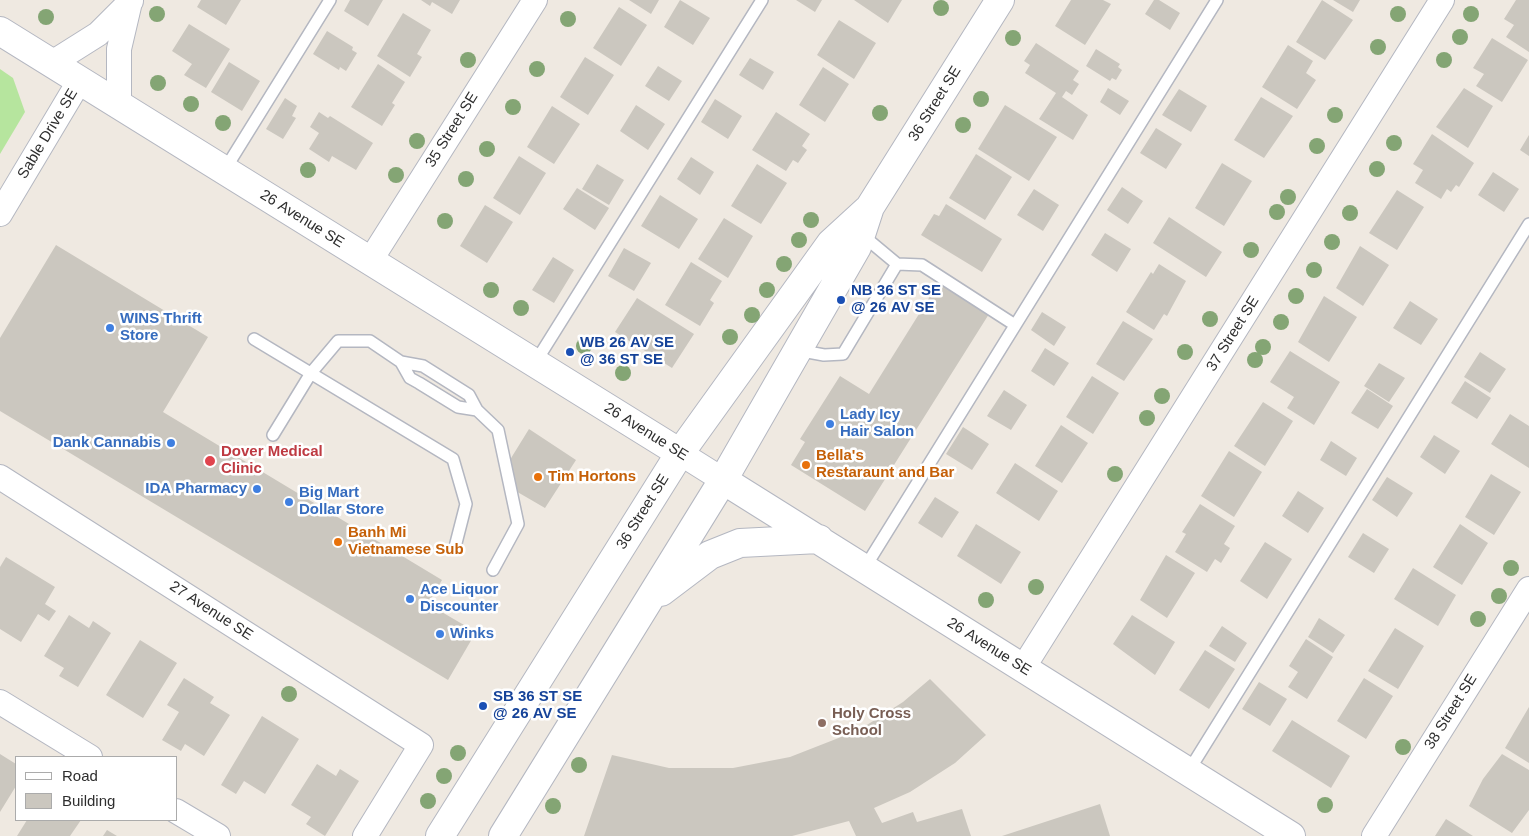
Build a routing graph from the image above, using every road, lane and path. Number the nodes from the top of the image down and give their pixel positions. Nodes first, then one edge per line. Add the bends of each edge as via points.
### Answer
1 (330, 0) edge
2 (535, 0) edge
3 (762, 0) edge
4 (1000, 0) edge
5 (1217, 0) edge
6 (1442, 0) edge
7 (131, 1) edge
8 (0, 31) edge
9 (52, 63) junction
10 (80, 80) junction
11 (119, 106) junction
12 (224, 171) junction
13 (870, 207) junction
14 (0, 214) edge
15 (1529, 224) edge
16 (861, 234) junction
17 (370, 261) junction
18 (897, 264) junction
19 (1015, 325) junction
20 (254, 339) dead end
21 (798, 350) junction
22 (401, 362) junction
23 (535, 363) junction
24 (311, 373) junction
25 (477, 410) junction
26 (273, 435) dead end
27 (680, 453) junction
28 (0, 476) edge
29 (723, 480) junction
30 (819, 539) junction
31 (455, 547) dead end
32 (864, 569) junction
33 (493, 570) dead end
34 (1529, 589) edge
35 (648, 602) junction
36 (1024, 668) junction
37 (0, 702) edge
38 (88, 756) edge
39 (1188, 772) junction
40 (178, 812) edge
41 (218, 836) edge
42 (365, 836) edge
43 (440, 836) edge
44 (503, 836) edge
45 (1291, 836) edge
46 (1374, 836) edge

1 - 12 lane
2 - 17 street, 35 Street SE
3 - 23 lane
4 - 13 main road, 36 Street SE
5 - 19 lane
6 - 36 street, 37 Street SE
7 - 9 street via 98,34
7 - 11 street via 119,49
8 - 9 main road, 26 Avenue SE
9 - 10 main road, 26 Avenue SE
10 - 11 main road, 26 Avenue SE
10 - 14 street, Sable Drive SE
11 - 12 main road, 26 Avenue SE
12 - 17 main road, 26 Avenue SE
13 - 16 main road, 36 Street SE
13 - 27 main road, 36 Street SE via 831,243
15 - 39 lane
16 - 18 lane
16 - 21 main road, 36 Street SE via 857,247
17 - 23 main road, 26 Avenue SE
18 - 19 lane via 922,265
18 - 21 lane via 843,354 824,355
19 - 32 lane
20 - 24 lane
21 - 29 main road, 36 Street SE
22 - 24 lane via 370,341 338,341
22 - 25 lane via 410,378 419,384 458,407
22 - 25 lane via 423,366 469,395
23 - 27 main road, 26 Avenue SE
24 - 26 lane
24 - 31 lane via 453,459 466,504
25 - 33 lane via 498,430 518,524
27 - 29 street, 26 Avenue SE
27 - 43 main road, 36 Street SE
28 - 42 street, 27 Avenue SE via 421,745
29 - 30 main road, 26 Avenue SE
29 - 35 main road, 36 Street SE
30 - 32 main road, 26 Avenue SE
30 - 35 main road via 740,543 710,555
32 - 36 main road, 26 Avenue SE
34 - 46 street, 38 Street SE
35 - 44 main road, 36 Street SE
36 - 39 main road, 26 Avenue SE
37 - 38 street
39 - 45 main road, 26 Avenue SE
40 - 41 street

